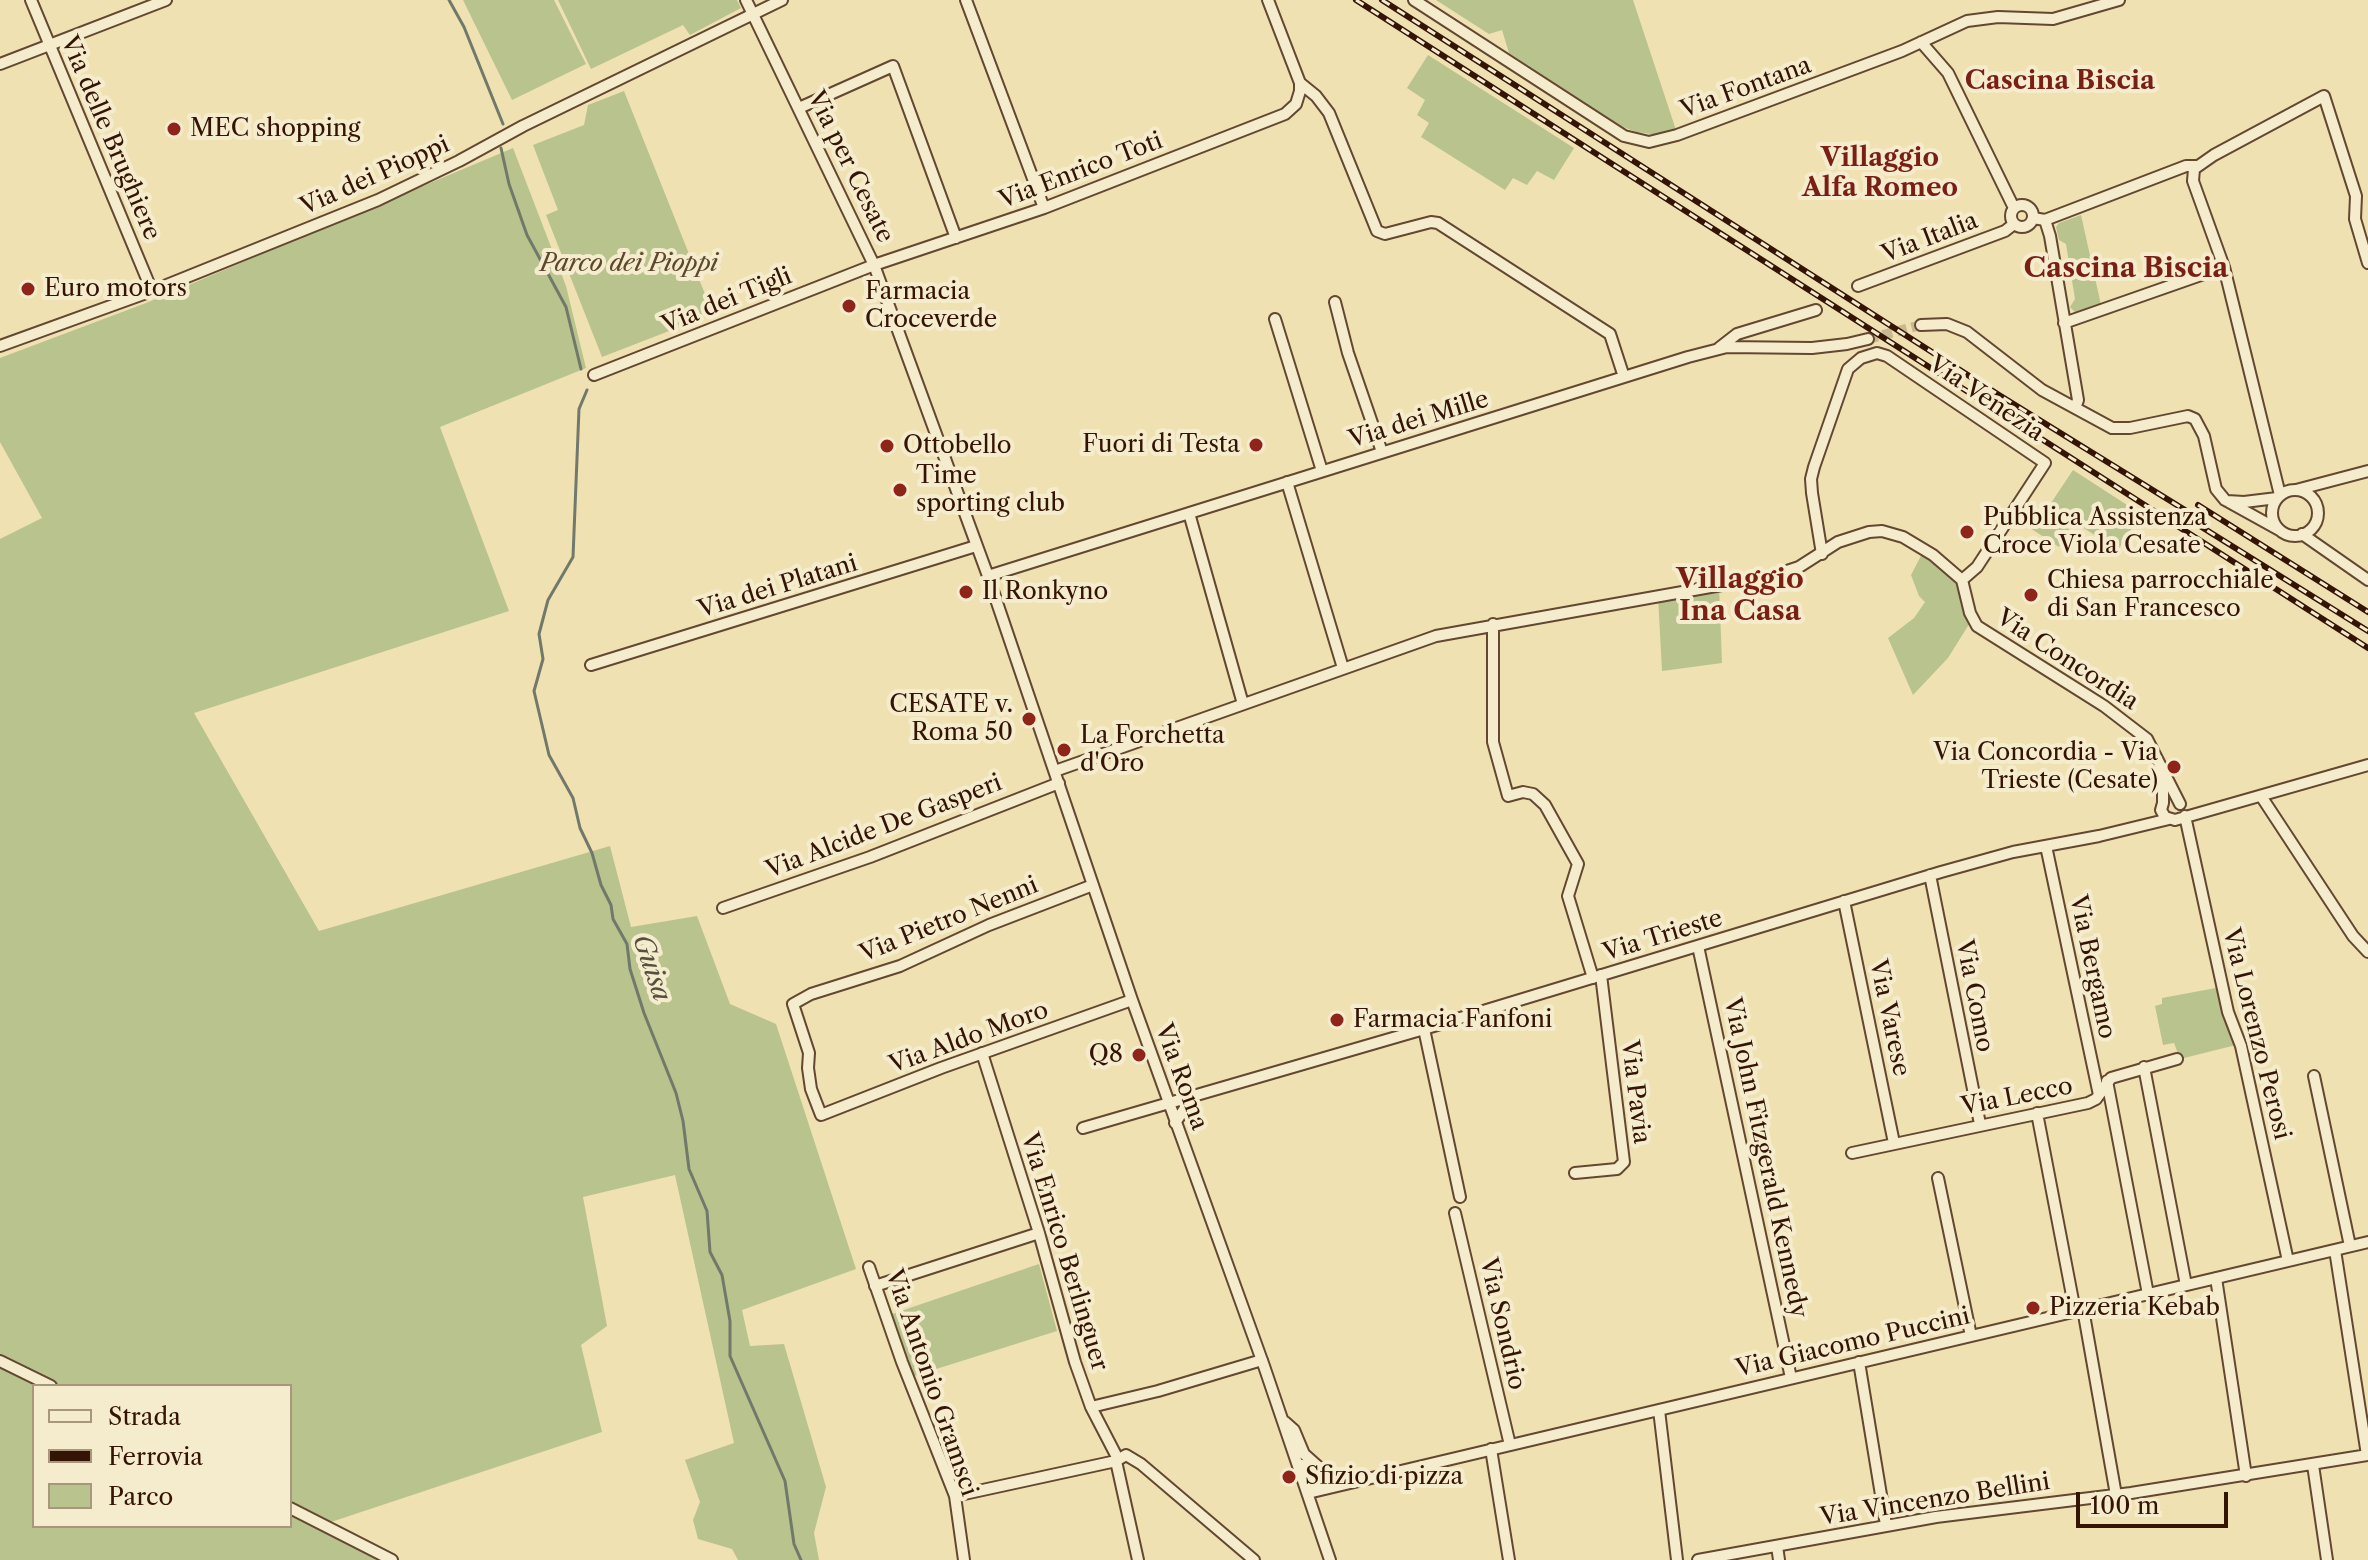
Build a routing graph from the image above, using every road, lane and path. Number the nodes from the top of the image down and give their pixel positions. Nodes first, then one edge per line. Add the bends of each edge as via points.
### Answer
1 (31, 0) edge
2 (166, 0) edge
3 (746, 0) edge
4 (782, 0) edge
5 (966, 0) edge
6 (1268, 0) edge
7 (1414, 0) edge
8 (2119, 0) edge
9 (752, 13) junction
10 (1921, 42) junction
11 (48, 44) junction
12 (0, 64) edge
13 (1300, 83) junction
14 (1296, 104) junction
15 (1323, 105) junction
16 (799, 108) junction
17 (2194, 169) junction
18 (1044, 208) junction
19 (2014, 208) junction
20 (2039, 219) junction
21 (2014, 224) junction
22 (956, 238) junction
23 (2368, 263) edge
24 (874, 265) junction
25 (2224, 267) junction
26 (1858, 286) dead end
27 (152, 291) junction
28 (1335, 302) dead end
29 (1816, 310) dead end
30 (1275, 319) dead end
31 (2064, 323) junction
32 (1921, 325) tunnel mouth
33 (1868, 339) tunnel mouth
34 (0, 346) edge
35 (1717, 349) junction
36 (594, 375) dead end
37 (1624, 377) junction
38 (2075, 408) junction
39 (1382, 452) junction
40 (1322, 471) junction
41 (2368, 471) edge
42 (2344, 478) junction
43 (1287, 482) junction
44 (2296, 490) junction
45 (2278, 497) junction
46 (2225, 500) junction
47 (2315, 502) junction
48 (1189, 513) junction
49 (2281, 531) junction
50 (2302, 534) junction
51 (976, 546) junction
52 (1822, 554) junction
53 (988, 576) junction
54 (1962, 580) junction
55 (2368, 580) edge
56 (1493, 624) junction
57 (591, 665) dead end
58 (1343, 668) junction
59 (1021, 673) joint
60 (1243, 704) junction
61 (2368, 765) edge
62 (2162, 766) junction
63 (1055, 771) junction
64 (1059, 783) junction
65 (2261, 796) junction
66 (2164, 810) junction
67 (2184, 811) junction
68 (2046, 846) junction
69 (1930, 875) junction
70 (1093, 885) junction
71 (1844, 901) junction
72 (723, 908) dead end
73 (1698, 946) junction
74 (2368, 952) edge
75 (1597, 977) junction
76 (1132, 1000) junction
77 (1424, 1029) junction
78 (982, 1053) junction
79 (2177, 1059) dead end
80 (2144, 1067) junction
81 (2314, 1076) dead end
82 (2107, 1081) junction
83 (2099, 1095) junction
84 (1193, 1096) junction
85 (1169, 1103) junction
86 (2037, 1113) junction
87 (821, 1115) joint
88 (1175, 1123) junction
89 (1980, 1124) junction
90 (1083, 1128) dead end
91 (1894, 1143) junction
92 (1852, 1153) dead end
93 (1575, 1173) dead end
94 (1938, 1178) dead end
95 (1460, 1197) dead end
96 (1455, 1213) dead end
97 (1039, 1233) junction
98 (2368, 1242) edge
99 (2350, 1246) junction
100 (2335, 1250) junction
101 (2288, 1261) junction
102 (869, 1267) dead end
103 (2216, 1278) junction
104 (2186, 1285) junction
105 (875, 1286) junction
106 (2148, 1294) junction
107 (2079, 1310) junction
108 (1971, 1336) junction
109 (1262, 1360) junction
110 (0, 1361) edge
111 (1859, 1362) junction
112 (1791, 1378) junction
113 (47, 1384) edge
114 (1091, 1407) junction
115 (1659, 1410) junction
116 (1284, 1422) junction
117 (1510, 1445) junction
118 (1491, 1449) junction
119 (2368, 1455) edge
120 (1117, 1460) junction
121 (1298, 1464) junction
122 (2313, 1465) junction
123 (1322, 1470) junction
124 (2246, 1476) junction
125 (1346, 1483) junction
126 (1308, 1493) junction
127 (2116, 1495) junction
128 (955, 1496) junction
129 (292, 1509) edge
130 (1886, 1525) junction
131 (1777, 1546) junction
132 (392, 1560) edge
133 (964, 1560) edge
134 (1138, 1560) edge
135 (1254, 1560) edge
136 (1330, 1560) edge
137 (1509, 1560) edge
138 (1677, 1560) edge
139 (1698, 1560) edge
140 (1779, 1560) edge
141 (2327, 1560) edge

1 - 11 street, Via delle Brughiere
2 - 11 street
3 - 9 street, Via per Cesate
4 - 9 street, Via dei Pioppi
5 - 18 street
6 - 13 street
7 - 10 street, Via Fontana via 1624,136 1649,142
8 - 10 street, Via Fontana via 2053,19 1967,21
9 - 16 street, Via per Cesate
9 - 27 street, Via dei Pioppi via 422,179
10 - 19 street via 1948,73
11 - 12 street
11 - 27 street, Via delle Brughiere
13 - 14 street
13 - 15 street
14 - 15 street
14 - 18 street, Via Enrico Toti via 1278,117
15 - 37 street via 1377,231 1385,234 1438,223 1610,334
16 - 22 street via 893,66
16 - 24 street, Via per Cesate
17 - 20 street via 2186,166
17 - 23 street via 2324,96 2356,196 2355,219
17 - 25 street via 2193,181
18 - 22 street, Via Enrico Toti
19 - 20 street via 2028,206
19 - 21 street
20 - 21 street via 2024,227
20 - 31 street
21 - 26 street, Via Italia
22 - 24 street, Via Enrico Toti
24 - 36 street, Via dei Tigli
24 - 51 street, Via per Cesate
25 - 31 street
25 - 45 street
27 - 34 street, Via dei Pioppi
28 - 39 street
29 - 35 street via 1737,334
30 - 40 street
31 - 38 street via 2078,400
32 - 38 street via 1947,324 1967,332 2030,382
33 - 35 street, Via dei Mille via 1812,348
35 - 37 street, Via dei Mille
37 - 39 street, Via dei Mille
38 - 46 street via 2119,429 2177,417 2195,419 2216,489
39 - 40 street, Via dei Mille
40 - 43 street, Via dei Mille
41 - 42 street
42 - 44 street
42 - 47 street
43 - 48 street, Via dei Mille
43 - 58 street
44 - 45 street
44 - 47 street
45 - 46 street
45 - 49 street via 2273,519
46 - 49 street
47 - 50 street via 2315,522
48 - 53 street, Via dei Mille
48 - 60 street
49 - 50 street
50 - 55 street
51 - 53 street, Via per Cesate
51 - 57 street, Via dei Platani
52 - 54 street via 1855,535 1882,531 1920,546
52 - 54 street, Via Venezia via 1812,493 1814,467 1848,369 1877,353 2045,463 1977,567
52 - 56 street via 1799,567 1750,581
53 - 59 street, Via per Cesate
54 - 62 street, Via Concordia via 1977,626 2132,725 2154,748
56 - 58 street via 1436,636
56 - 75 street via 1493,742 1508,796 1523,792 1539,799 1578,864 1568,896
58 - 60 street
59 - 63 street, Via Roma
60 - 63 street
61 - 65 street
62 - 66 street
62 - 67 street, Via Concordia
63 - 64 street, Via Roma
64 - 70 street, Via Roma
64 - 72 street, Via Alcide De Gasperi
65 - 67 street
65 - 74 street
66 - 67 street
66 - 67 street
66 - 68 street, Via Trieste via 2148,824
67 - 101 street, Via Lorenzo Perosi
68 - 69 street, Via Trieste
68 - 83 street, Via Bergamo
69 - 71 street, Via Trieste
69 - 89 street, Via Como
70 - 76 street, Via Roma
70 - 87 street, Via Pietro Nenni via 900,966 793,1004
71 - 73 street, Via Trieste
71 - 91 street, Via Varese
73 - 75 street, Via Trieste
73 - 112 street, Via John Fitzgerald Kennedy
75 - 77 street, Via Trieste
75 - 93 street, Via Pavia via 1624,1162 1617,1169
76 - 78 street, Via Aldo Moro
76 - 85 street, Via Roma
77 - 84 street, Via Trieste
77 - 95 street
78 - 87 street, Via Aldo Moro
78 - 97 street, Via Enrico Berlinguer
79 - 80 street, Via Lecco
80 - 82 street, Via Lecco
80 - 104 street
81 - 99 street
82 - 83 street, Via Lecco
82 - 106 street
83 - 86 street, Via Lecco via 2088,1103
84 - 85 street, Via Trieste
84 - 88 street
85 - 88 street, Via Roma
85 - 90 street, Via Trieste
86 - 89 street, Via Lecco
86 - 107 street
88 - 109 street, Via Roma
89 - 91 street, Via Lecco
91 - 92 street, Via Lecco
94 - 108 street
96 - 117 street, Via Sondrio
97 - 105 street
97 - 114 street, Via Enrico Berlinguer
98 - 99 street, Via Giacomo Puccini
99 - 100 street, Via Giacomo Puccini
100 - 101 street, Via Giacomo Puccini
100 - 119 street
101 - 103 street, Via Giacomo Puccini
102 - 105 street, Via Antonio Gramsci
103 - 104 street, Via Giacomo Puccini
103 - 124 street
104 - 106 street, Via Giacomo Puccini
105 - 128 street, Via Antonio Gramsci
106 - 107 street, Via Giacomo Puccini
107 - 108 street, Via Giacomo Puccini
107 - 127 street
108 - 111 street, Via Giacomo Puccini
109 - 114 street
109 - 116 street, Via Roma
110 - 113 street
111 - 112 street, Via Giacomo Puccini
111 - 130 street
112 - 115 street, Via Giacomo Puccini
114 - 120 street, Via Enrico Berlinguer
115 - 117 street, Via Giacomo Puccini
115 - 138 street
116 - 121 street, Via Roma
116 - 123 street via 1294,1430 1304,1454
117 - 118 street, Via Giacomo Puccini
118 - 125 street, Via Giacomo Puccini
118 - 137 street
119 - 122 street, Via Vincenzo Bellini
120 - 128 street
120 - 134 street, Via Enrico Berlinguer
120 - 135 street via 1126,1455 1141,1464
121 - 123 street
121 - 126 street, Via Roma
122 - 124 street, Via Vincenzo Bellini
122 - 141 street
123 - 125 street
124 - 127 street, Via Vincenzo Bellini
125 - 126 street, Via Giacomo Puccini
126 - 136 street, Via Roma
127 - 130 street, Via Vincenzo Bellini
128 - 133 street, Via Antonio Gramsci
129 - 132 street
130 - 131 street, Via Vincenzo Bellini
131 - 139 street, Via Vincenzo Bellini
131 - 140 street

